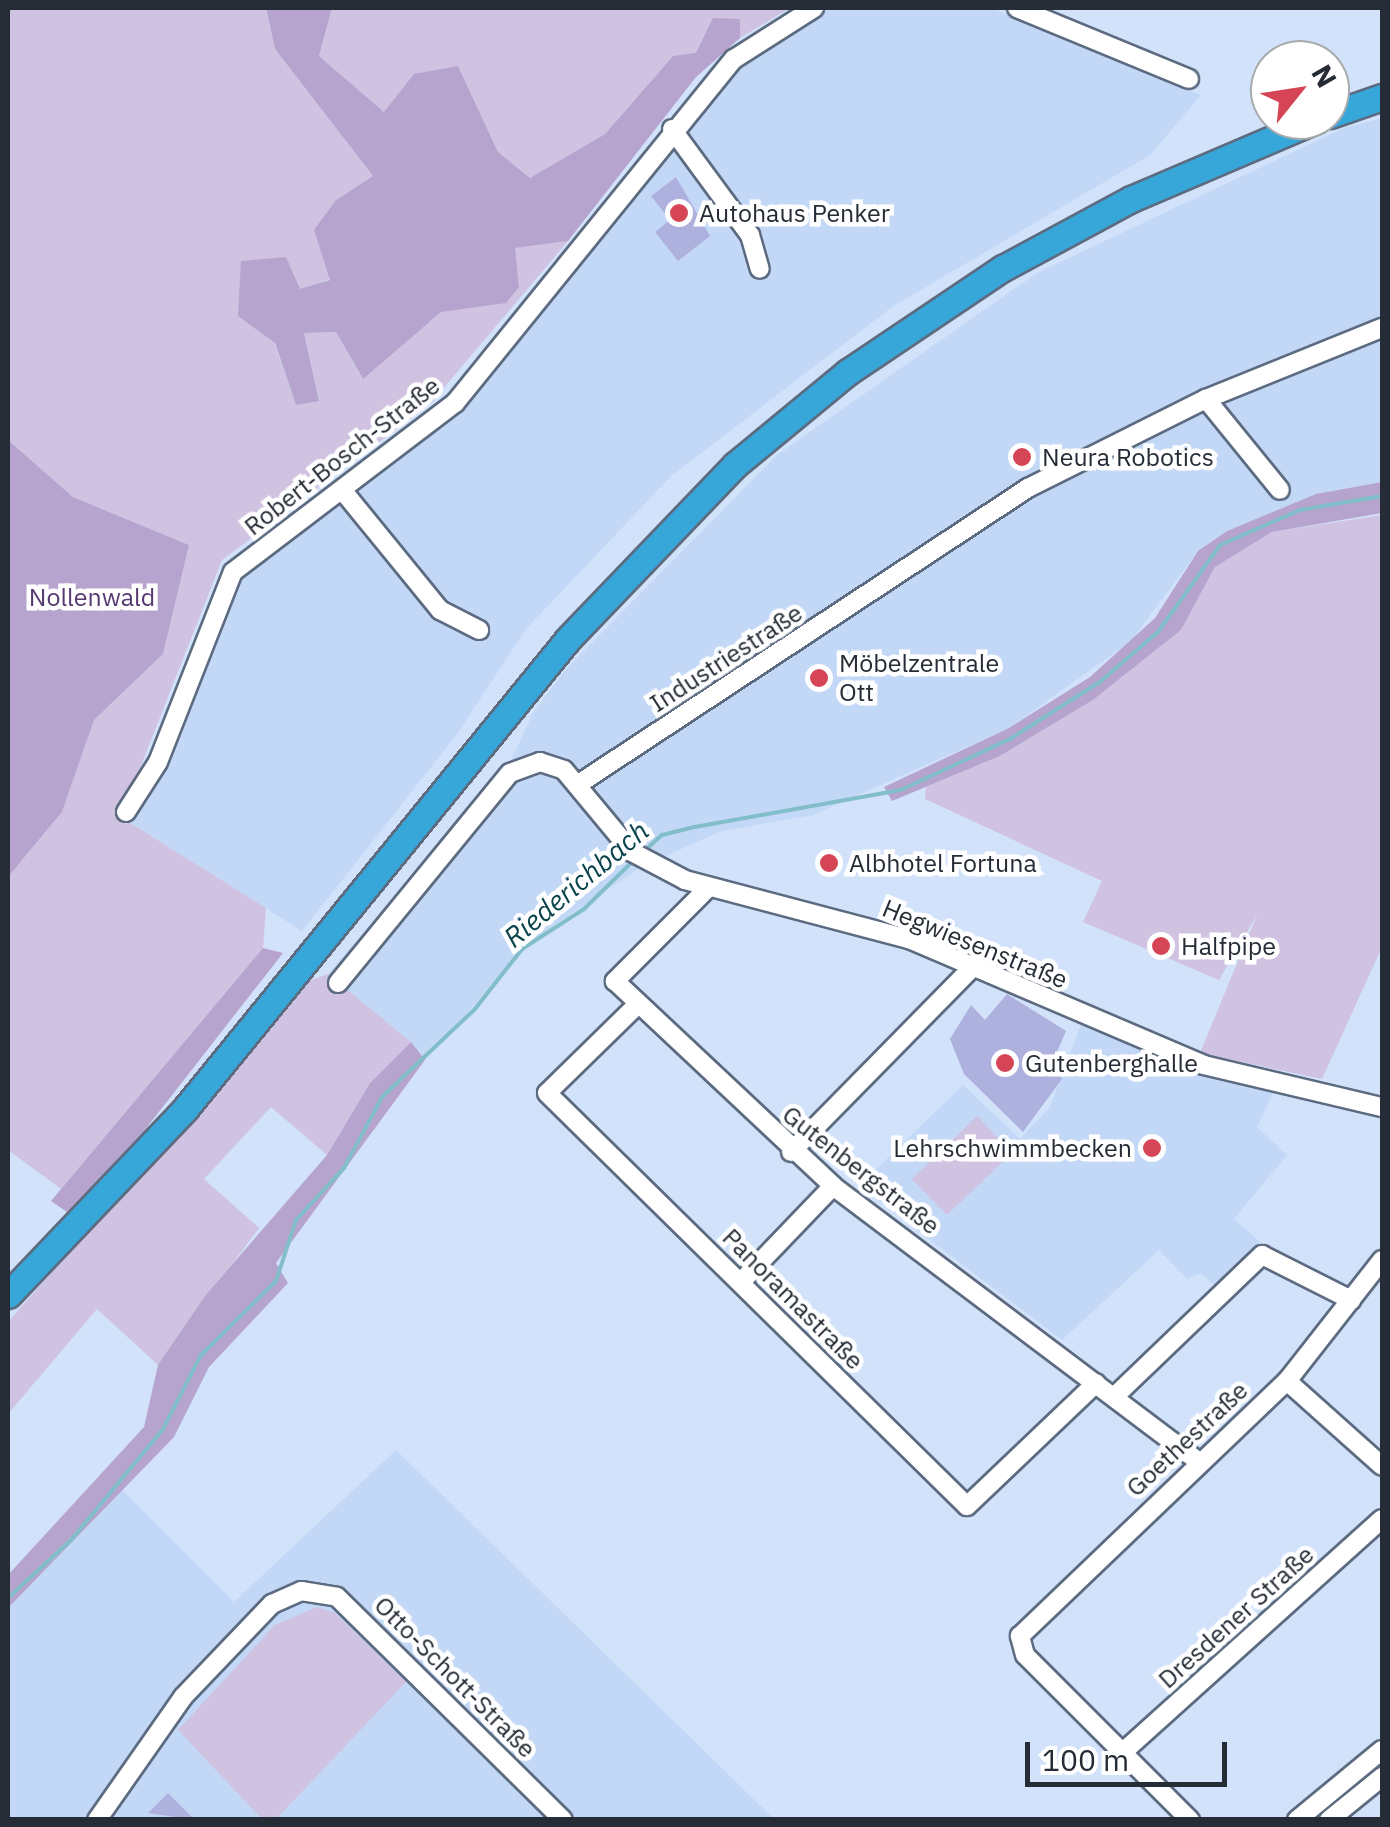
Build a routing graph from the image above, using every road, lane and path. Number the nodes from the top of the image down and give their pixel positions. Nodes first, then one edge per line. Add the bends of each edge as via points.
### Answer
1 (814, 8) edge
2 (1018, 8) edge
3 (1189, 78) dead end
4 (1381, 97) edge
5 (1350, 108) edge
6 (672, 129) junction
7 (1269, 140) edge
8 (760, 269) dead end
9 (1382, 328) edge
10 (1206, 399) junction
11 (1280, 490) dead end
12 (343, 491) junction
13 (479, 630) dead end
14 (577, 786) junction
15 (126, 812) dead end
16 (708, 888) junction
17 (972, 967) junction
18 (338, 984) dead end
19 (638, 1004) junction
20 (1382, 1106) edge
21 (792, 1152) junction
22 (833, 1186) junction
23 (1382, 1260) edge
24 (741, 1282) junction
25 (8, 1295) edge
26 (1351, 1300) junction
27 (1287, 1381) junction
28 (1096, 1384) junction
29 (1116, 1396) junction
30 (1197, 1460) junction
31 (1382, 1466) edge
32 (1382, 1519) edge
33 (1382, 1750) edge
34 (1123, 1752) junction
35 (1382, 1777) edge
36 (97, 1820) edge
37 (563, 1820) edge
38 (1190, 1820) edge
39 (1296, 1820) edge
40 (1329, 1820) edge

1 - 6 street, Robert-Bosch-Straße via 734,59
2 - 3 street
4 - 5 highway
6 - 8 street via 742,223
6 - 12 street, Robert-Bosch-Straße via 455,403
7 - 25 highway via 1131,198 1003,268 848,372 735,465 557,651 186,1109
9 - 10 street, Industriestraße
10 - 11 street
10 - 14 street, Industriestraße via 1012,498
12 - 13 street via 440,610
12 - 15 street, Robert-Bosch-Straße via 233,572 158,762
14 - 16 street, Hegwiesenstraße via 639,857
14 - 18 street via 551,764 510,772
16 - 17 street, Hegwiesenstraße via 898,935
16 - 19 street, Gutenbergstraße via 614,981
17 - 20 street, Hegwiesenstraße via 1204,1065
17 - 21 street
19 - 21 street, Gutenbergstraße
19 - 24 street, Panoramastraße via 548,1093
21 - 22 street, Gutenbergstraße
22 - 24 street
22 - 28 street, Gutenbergstraße
23 - 26 street, Goethestraße
24 - 28 street, Panoramastraße via 968,1506
26 - 27 street, Goethestraße
26 - 29 street via 1262,1254
27 - 30 street, Goethestraße
27 - 31 street
28 - 29 street, Gutenbergstraße
29 - 30 street, Gutenbergstraße
30 - 34 street, Goethestraße via 1017,1644
32 - 34 street, Dresdener Straße
33 - 39 street
34 - 38 street
35 - 40 street
36 - 37 street, Otto-Schott-Straße via 184,1697 272,1604 301,1591 337,1597

